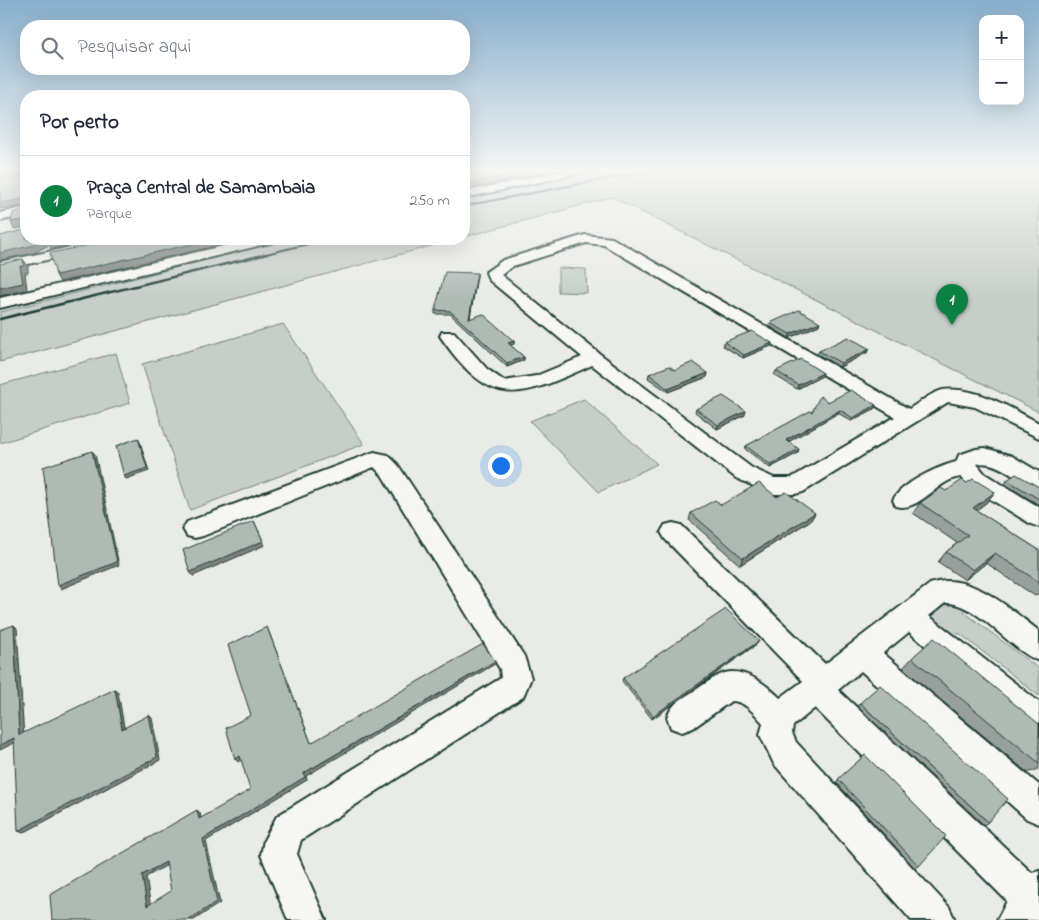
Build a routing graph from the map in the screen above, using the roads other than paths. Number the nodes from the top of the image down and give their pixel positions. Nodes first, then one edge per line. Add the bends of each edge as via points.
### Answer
1 (18, 213) edge
2 (0, 217) edge
3 (88, 245) edge
4 (234, 245) edge
5 (0, 266) edge
6 (0, 303) edge
7 (448, 336) dead end
8 (594, 358) junction
9 (909, 416) junction
10 (1039, 431) edge
11 (967, 469) junction
12 (1039, 482) edge
13 (904, 500) dead end
14 (1039, 518) edge
15 (195, 529) dead end
16 (673, 532) dead end
17 (909, 616) junction
18 (1039, 648) edge
19 (862, 653) junction
20 (820, 686) junction
21 (682, 717) dead end
22 (779, 718) junction
23 (1039, 720) edge
24 (1039, 807) edge
25 (1029, 903) edge
26 (307, 920) edge
27 (936, 920) edge

1 - 2 street
3 - 5 street via 38,253
4 - 6 street
7 - 8 street via 494,384 506,388 522,387
8 - 9 street via 744,473 771,486 795,486
8 - 9 street via 494,277 493,272 508,262 585,239 607,241
9 - 10 street via 944,396 961,396 982,401
11 - 12 street via 968,460 986,456 1003,461
11 - 13 street via 946,472
11 - 14 street via 977,480
15 - 26 street via 374,459 380,460 390,470 422,524 456,571 514,666 516,678 513,687 289,828 279,855
16 - 20 street
17 - 18 street via 939,592 953,590 969,597
17 - 19 street
17 - 23 street
19 - 20 street
19 - 24 street
20 - 22 street
20 - 25 street
21 - 22 street via 726,687 734,686 751,691
22 - 27 street via 776,735 785,753

